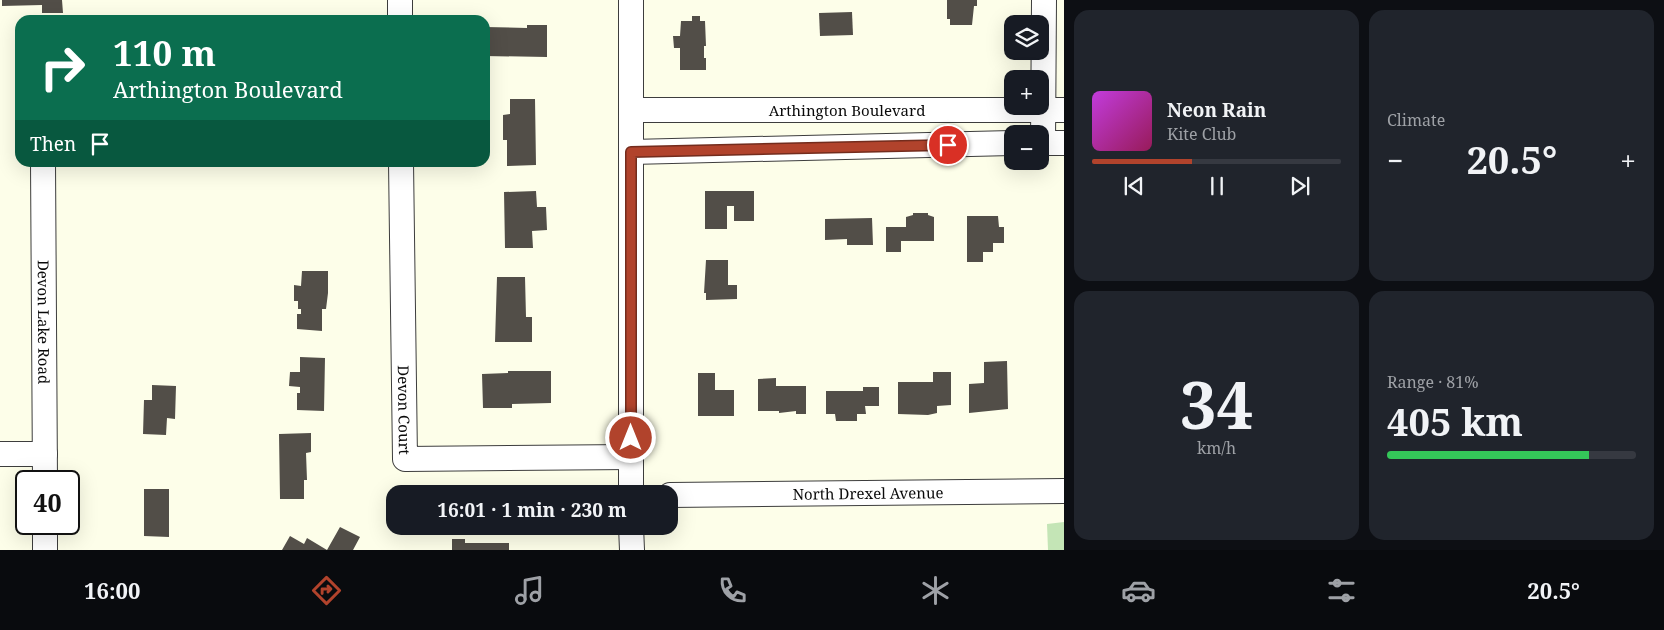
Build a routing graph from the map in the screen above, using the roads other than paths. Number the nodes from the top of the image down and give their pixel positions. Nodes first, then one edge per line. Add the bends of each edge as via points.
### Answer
1 (400, 0) edge
2 (631, 0) edge
3 (1044, 0) edge
4 (400, 15) edge
5 (631, 110) junction
6 (1053, 110) edge
7 (1049, 143) edge
8 (1004, 144) edge
9 (631, 152) junction
10 (43, 167) edge
11 (402, 167) edge
12 (0, 454) edge
13 (45, 454) junction
14 (631, 457) junction
15 (45, 470) edge
16 (631, 485) edge
17 (1064, 491) edge
18 (678, 495) edge
19 (45, 535) edge
20 (632, 535) edge
21 (45, 550) edge
22 (632, 550) edge

1 - 4 street
2 - 5 street
3 - 6 street
5 - 6 street, Arthington Boulevard
5 - 9 street
6 - 7 street
8 - 9 street
9 - 14 street
10 - 13 street, Devon Lake Road
11 - 14 street, Devon Court via 405,459
12 - 13 street
13 - 15 street, Devon Lake Road
14 - 16 street
17 - 18 street, North Drexel Avenue
19 - 21 street
20 - 22 street

